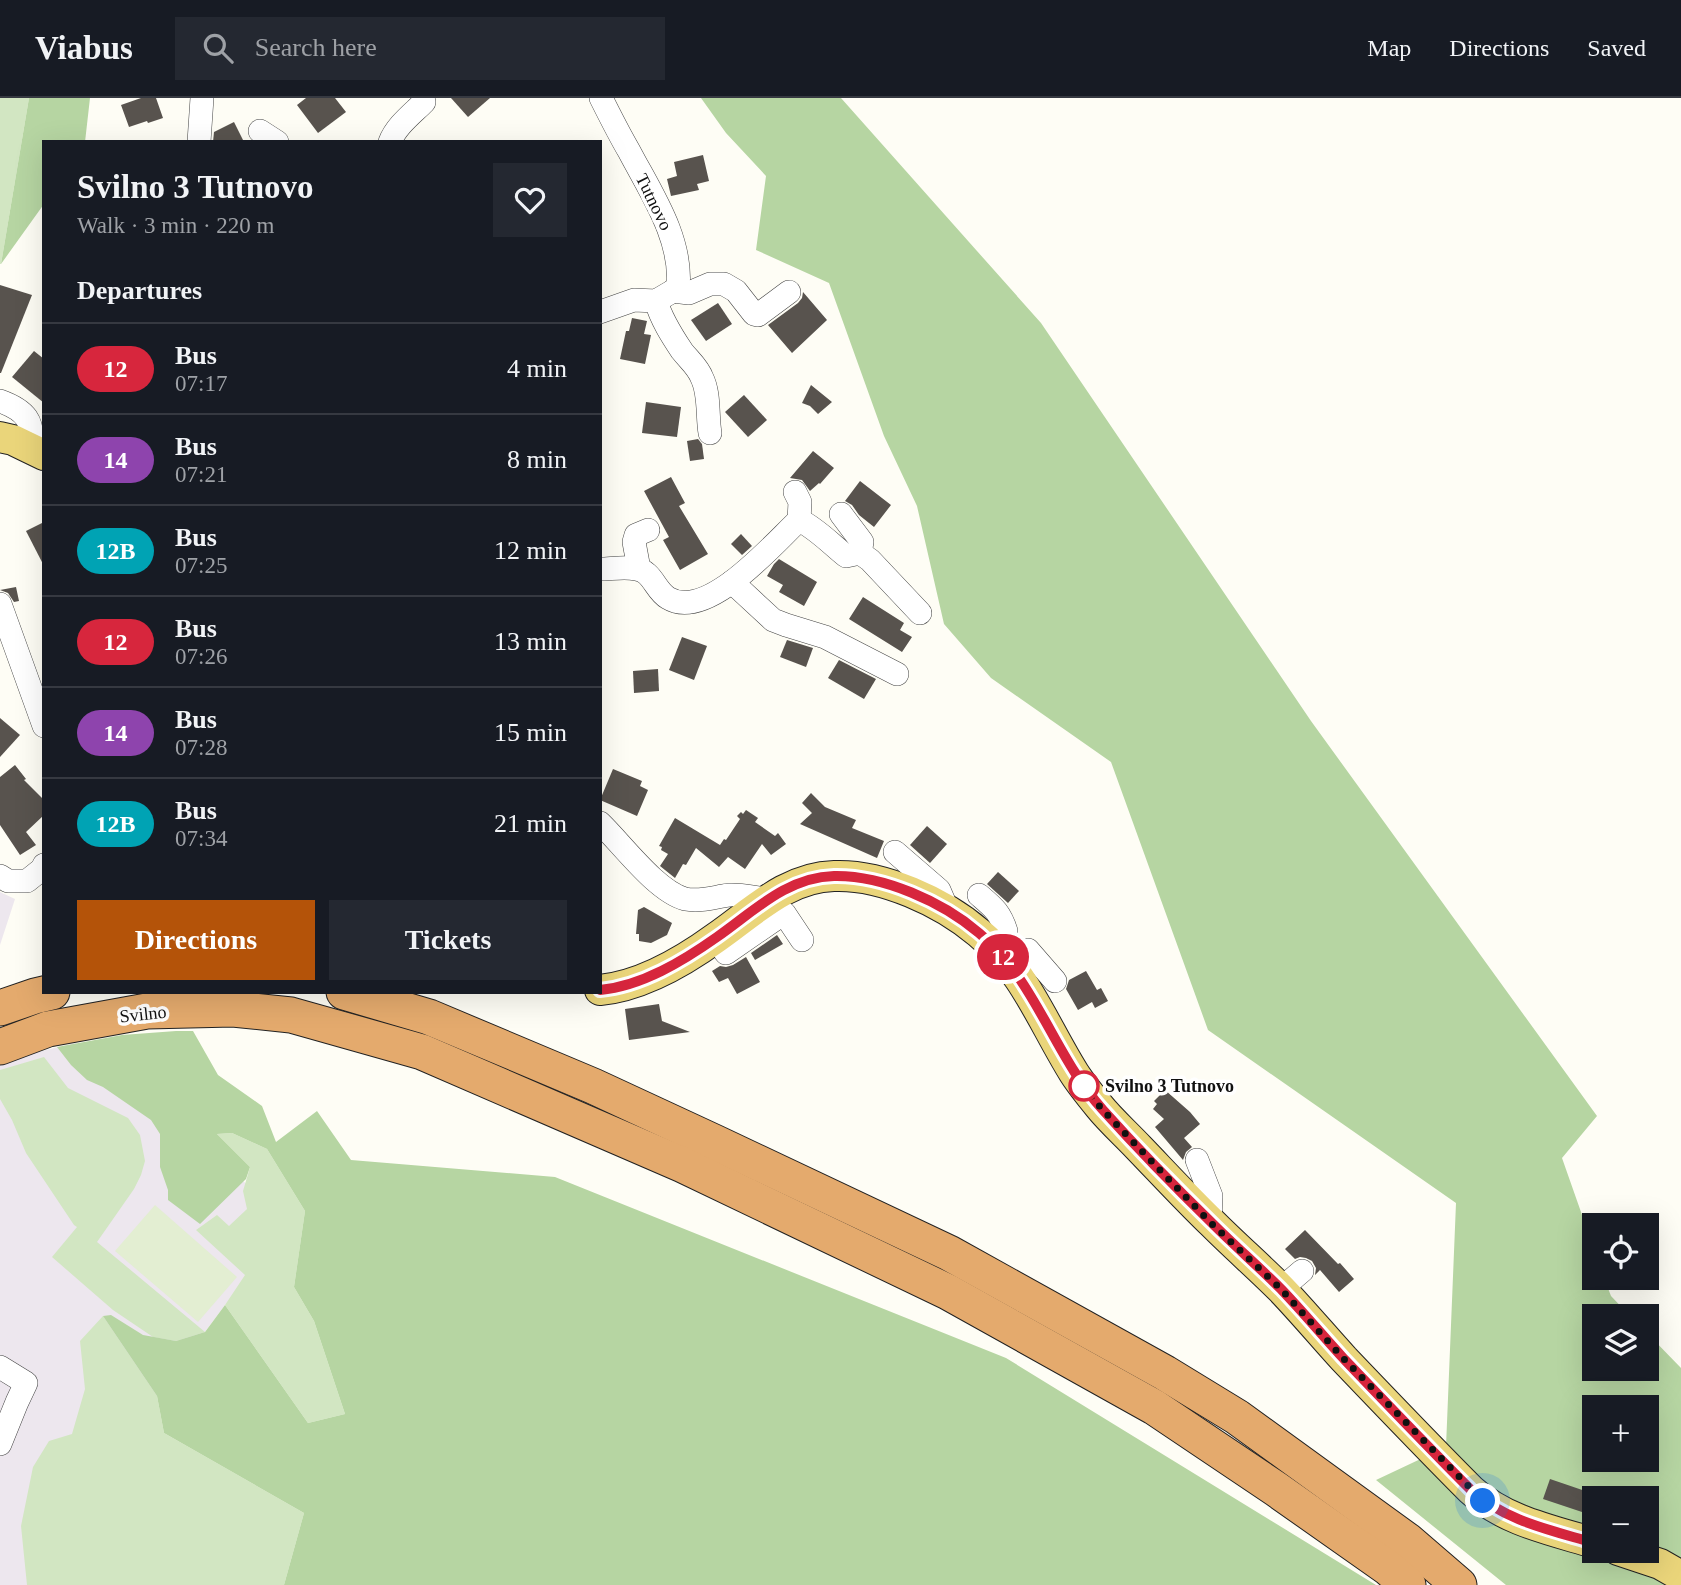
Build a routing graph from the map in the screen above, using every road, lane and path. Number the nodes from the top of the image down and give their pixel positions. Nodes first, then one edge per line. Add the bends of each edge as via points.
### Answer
1 (202, 98) edge
2 (601, 98) edge
3 (424, 102) dead end
4 (199, 140) edge
5 (390, 140) edge
6 (789, 292) dead end
7 (664, 296) junction
8 (602, 311) edge
9 (0, 401) edge
10 (710, 433) dead end
11 (0, 437) edge
12 (38, 451) edge
13 (795, 492) dead end
14 (841, 514) dead end
15 (799, 520) junction
16 (648, 530) dead end
17 (853, 554) junction
18 (602, 569) edge
19 (639, 569) junction
20 (732, 582) junction
21 (0, 604) edge
22 (920, 612) dead end
23 (897, 674) dead end
24 (42, 720) edge
25 (603, 829) edge
26 (895, 852) dead end
27 (42, 869) edge
28 (0, 876) edge
29 (979, 895) dead end
30 (767, 899) junction
31 (948, 911) junction
32 (716, 938) junction
33 (802, 940) dead end
34 (998, 950) junction
35 (1055, 981) dead end
36 (602, 990) edge
37 (44, 994) edge
38 (351, 994) edge
39 (0, 1008) edge
40 (0, 1047) edge
41 (1197, 1160) dead end
42 (1210, 1222) junction
43 (0, 1367) edge
44 (0, 1444) edge
45 (1582, 1539) edge
46 (1659, 1563) edge
47 (1681, 1576) edge
48 (1408, 1585) edge
49 (1459, 1585) edge

1 - 4 street
2 - 7 street, Tutnovo via 672,240 678,288
3 - 5 street
6 - 7 street via 758,314 724,284
7 - 8 street
7 - 10 street via 659,312 703,379
9 - 12 street via 31,424
11 - 12 main road
13 - 15 street via 800,502
14 - 17 street via 862,542
15 - 17 street via 828,543
15 - 20 street via 760,561
16 - 19 street via 636,535 634,542
17 - 22 street via 870,560
18 - 19 street
19 - 20 street via 665,597 677,603 692,603
20 - 23 street via 774,620 825,637
21 - 24 street
25 - 30 street via 664,888 684,899 730,895
26 - 31 street via 939,890
27 - 28 street via 27,881
29 - 34 street via 998,911 1003,922 1006,931
30 - 31 main road via 816,878 859,876 922,897
30 - 32 main road
31 - 34 main road
32 - 33 street via 726,953 784,913
32 - 36 main road via 656,973
34 - 35 street via 1028,950
34 - 42 main road via 1027,988 1076,1076
37 - 39 highway
38 - 49 highway via 429,1017 593,1086 948,1253 1237,1417 1408,1541
40 - 48 highway, Svilno via 48,1029 147,1011 233,1009 291,1015 422,1052 683,1165 948,1292 1154,1407
41 - 42 street via 1211,1196
42 - 45 main road via 1291,1280 1352,1367 1483,1501 1505,1514
43 - 44 street via 26,1383
46 - 47 main road

